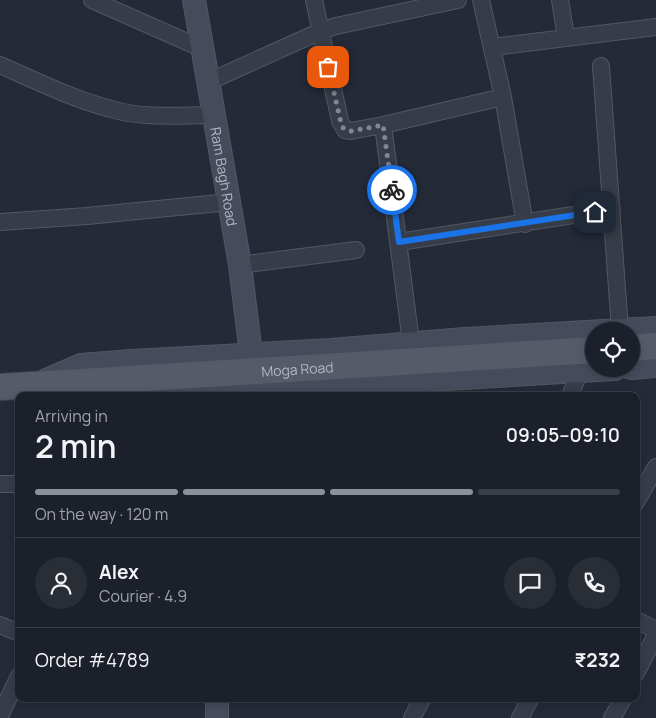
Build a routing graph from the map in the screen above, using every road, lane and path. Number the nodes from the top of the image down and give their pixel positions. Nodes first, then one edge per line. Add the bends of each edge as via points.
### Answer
1 (92, 0) edge
2 (194, 0) edge
3 (314, 0) edge
4 (458, 0) edge
5 (481, 0) edge
6 (560, 0) edge
7 (656, 27) edge
8 (321, 31) junction
9 (566, 37) junction
10 (493, 47) junction
11 (203, 49) junction
12 (0, 65) edge
13 (601, 66) dead end
14 (208, 82) junction
15 (503, 97) junction
16 (215, 115) junction
17 (383, 125) junction
18 (229, 202) junction
19 (612, 209) junction
20 (0, 222) edge
21 (525, 224) junction
22 (399, 242) junction
23 (356, 250) dead end
24 (240, 265) junction
25 (624, 322) edge
26 (656, 328) edge
27 (640, 334) edge
28 (585, 340) edge
29 (411, 342) junction
30 (640, 342) edge
31 (656, 346) edge
32 (251, 354) junction
33 (585, 360) edge
34 (585, 360) edge
35 (585, 364) edge
36 (656, 366) edge
37 (640, 367) edge
38 (1, 386) edge
39 (58, 387) edge
40 (427, 388) edge
41 (232, 392) edge
42 (572, 392) edge
43 (656, 467) edge
44 (0, 484) edge
45 (15, 484) edge
46 (640, 495) edge
47 (640, 622) edge
48 (0, 625) edge
49 (656, 630) edge
50 (15, 631) edge
51 (656, 635) edge
52 (640, 665) edge
53 (15, 684) edge
54 (217, 702) edge
55 (420, 702) edge
56 (528, 702) edge
57 (621, 702) edge
58 (0, 716) edge
59 (217, 718) edge
60 (412, 718) edge
61 (520, 718) edge
62 (612, 718) edge

1 - 11 street
2 - 11 street, Ram Bagh Road
3 - 8 street
4 - 8 street
5 - 10 street
6 - 9 street
7 - 9 street
8 - 14 street
8 - 17 street via 342,127 351,131
9 - 10 street
10 - 15 street
11 - 14 street, Ram Bagh Road
12 - 16 street via 112,110 143,115
13 - 19 street
14 - 16 street, Ram Bagh Road
15 - 17 street
15 - 21 street
16 - 18 street, Ram Bagh Road
17 - 22 street
18 - 20 street
18 - 24 street, Ram Bagh Road
19 - 21 street
19 - 25 street
21 - 22 street
22 - 29 street
23 - 24 street
24 - 32 street, Ram Bagh Road
26 - 27 street
28 - 29 street
29 - 32 street
30 - 31 main road
32 - 39 street via 81,365
33 - 39 main road, Moga Road
34 - 40 street
35 - 42 street
36 - 37 street
38 - 39 main road, Moga Road
40 - 41 street
43 - 46 street
44 - 45 street
47 - 49 street
48 - 50 street
51 - 52 street
53 - 58 street
54 - 59 street
55 - 60 street
56 - 61 street
57 - 62 street

